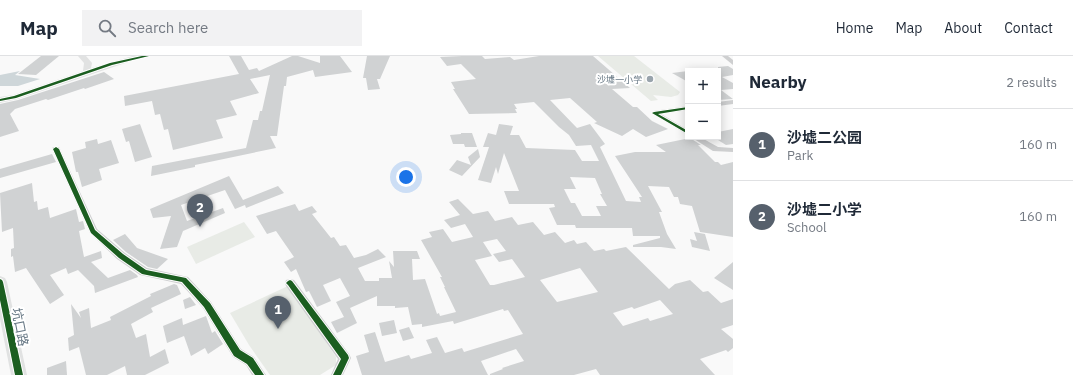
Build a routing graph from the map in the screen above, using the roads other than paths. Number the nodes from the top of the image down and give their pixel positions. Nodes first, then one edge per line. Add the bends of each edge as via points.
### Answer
1 (82, 56) edge
2 (147, 56) edge
3 (725, 56) edge
4 (139, 57) edge
5 (88, 63) junction
6 (733, 63) edge
7 (111, 64) junction
8 (86, 73) junction
9 (0, 100) edge
10 (733, 102) edge
11 (721, 104) edge
12 (685, 108) edge
13 (685, 131) edge
14 (700, 140) edge
15 (56, 149) dead end
16 (733, 150) edge
17 (0, 282) edge
18 (290, 283) dead end
19 (19, 375) edge
20 (260, 375) edge
21 (337, 375) edge

1 - 5 street
2 - 4 street
3 - 6 street
4 - 7 street
5 - 7 street
5 - 8 street
7 - 8 street
8 - 9 street
10 - 11 street
12 - 13 street via 654,113
14 - 16 street via 716,149
15 - 20 street via 93,231 144,272 184,280 208,305 237,353 250,361
17 - 19 street, 坑口路
18 - 21 street via 345,358

